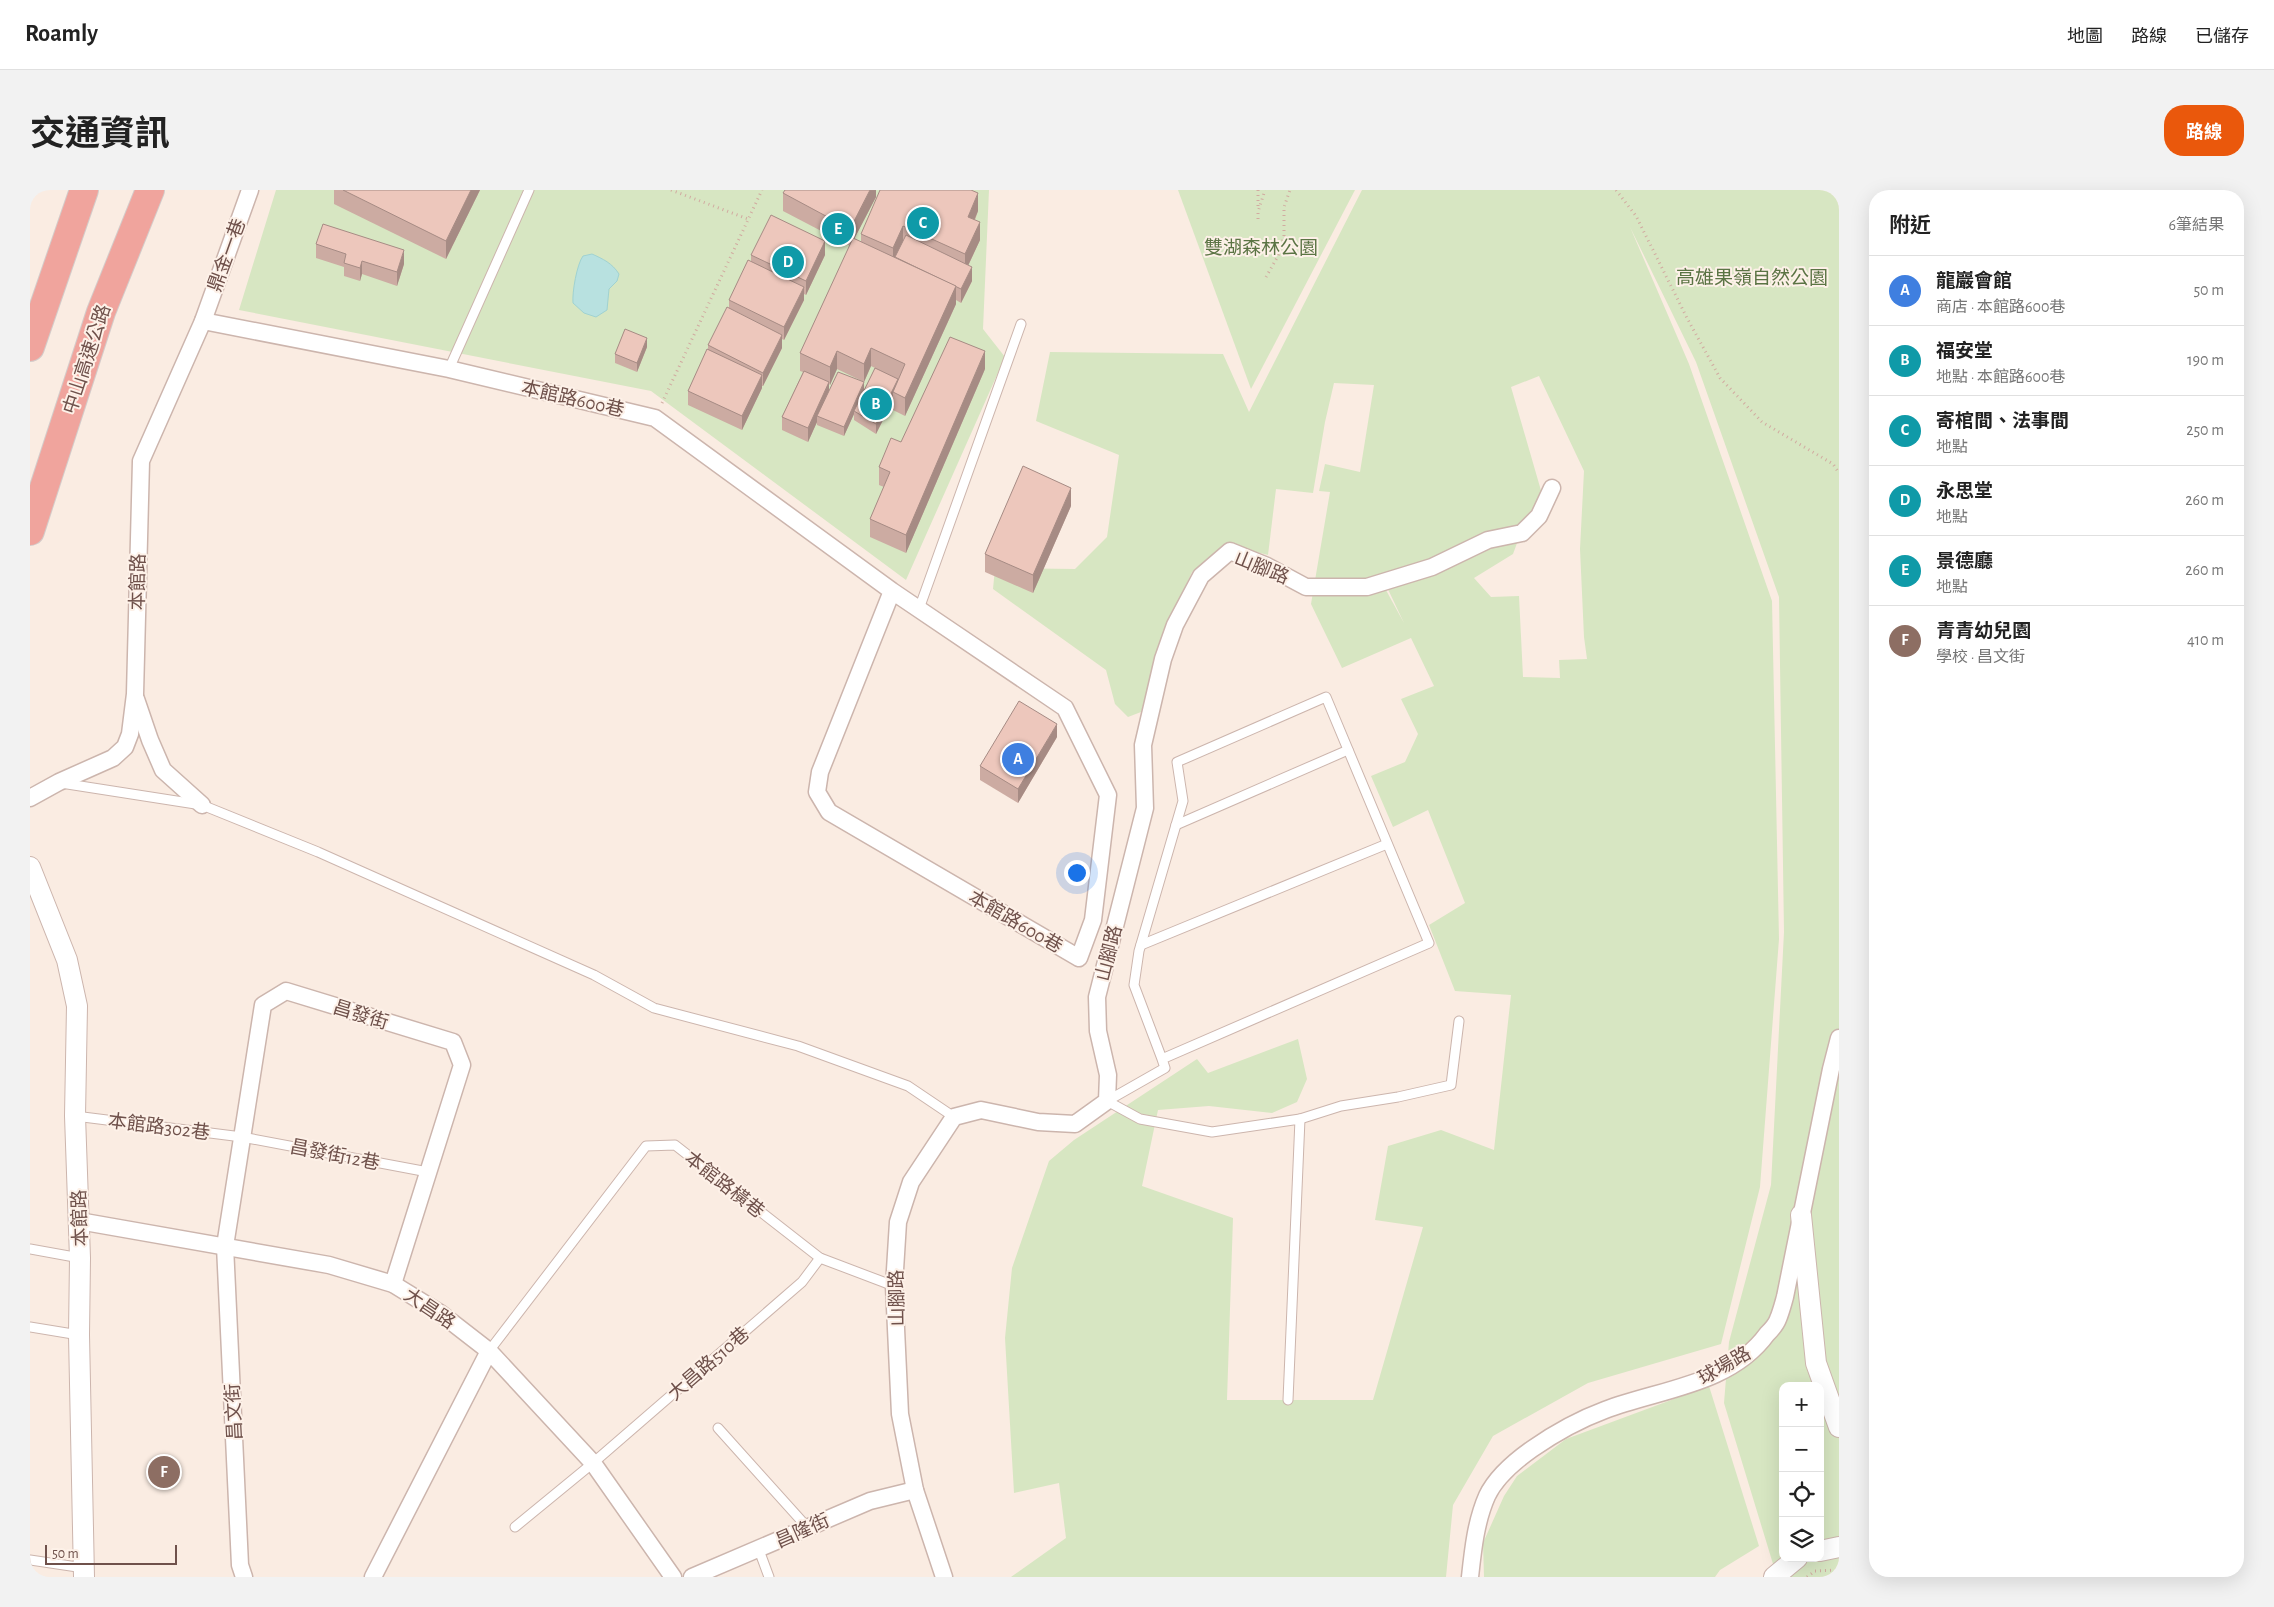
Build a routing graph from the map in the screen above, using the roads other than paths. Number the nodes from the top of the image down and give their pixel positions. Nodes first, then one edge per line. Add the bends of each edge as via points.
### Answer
1 (84, 190) edge
2 (150, 190) edge
3 (250, 190) edge
4 (529, 190) edge
5 (203, 321) junction
6 (1021, 324) dead end
7 (30, 348) edge
8 (449, 369) junction
9 (1552, 488) dead end
10 (30, 532) edge
11 (892, 591) junction
12 (919, 609) junction
13 (134, 694) junction
14 (1348, 750) junction
15 (59, 782) junction
16 (30, 798) edge
17 (202, 805) junction
18 (1176, 825) junction
19 (1388, 844) junction
20 (30, 867) edge
21 (1141, 945) junction
22 (1459, 1020) dead end
23 (1839, 1038) edge
24 (1162, 1058) junction
25 (1107, 1101) junction
26 (75, 1116) junction
27 (954, 1117) junction
28 (1300, 1119) junction
29 (242, 1137) junction
30 (428, 1172) junction
31 (1801, 1215) junction
32 (79, 1221) junction
33 (226, 1246) junction
34 (30, 1249) edge
35 (80, 1258) junction
36 (820, 1258) junction
37 (393, 1284) junction
38 (894, 1286) junction
39 (30, 1327) edge
40 (79, 1336) junction
41 (489, 1351) junction
42 (1288, 1400) dead end
43 (1839, 1427) edge
44 (718, 1428) dead end
45 (593, 1463) junction
46 (915, 1490) junction
47 (515, 1527) dead end
48 (807, 1527) junction
49 (759, 1550) junction
50 (30, 1560) edge
51 (1793, 1562) edge
52 (84, 1572) edge
53 (244, 1577) edge
54 (373, 1577) edge
55 (674, 1577) edge
56 (692, 1577) edge
57 (769, 1577) edge
58 (944, 1577) edge
59 (1470, 1577) edge
60 (1774, 1577) edge

1 - 7 highway
2 - 10 highway, 中山高速公路 via 101,312
3 - 5 street, 鼎金一巷
4 - 8 lane
5 - 8 street, 本館路600巷
5 - 13 street, 本館路 via 141,461
6 - 12 lane
8 - 11 street, 本館路600巷 via 655,418
9 - 25 street, 山腳路 via 1539,516 1522,533 1488,540 1432,567 1367,587 1306,587 1230,551 1201,576 1175,625 1163,659 1143,745 1145,808 1097,997 1098,1031 1108,1075
11 - 12 street, 本館路600巷
11 - 12 street, 本館路600巷 via 820,772 817,792 829,812 1079,958 1093,920 1108,795 1065,708
13 - 15 street, 本館路 via 130,734 125,747 113,758
13 - 17 street via 163,770
14 - 18 lane
14 - 18 lane via 1326,697 1185,758 1177,762 1183,801
14 - 19 lane
15 - 16 street, 本館路
15 - 17 lane
17 - 27 lane via 318,852 594,975 654,1008 798,1046 908,1086
18 - 21 lane
19 - 21 lane
19 - 24 lane via 1429,943
20 - 26 street, 本館路 via 67,960 77,1006
21 - 24 lane via 1134,985
22 - 28 lane via 1451,1085 1342,1106
23 - 31 street, 球場路
24 - 25 lane via 1165,1068
25 - 27 street via 1075,1124 1038,1122 981,1110
25 - 28 lane via 1140,1119 1212,1132
26 - 29 lane, 本館路302巷
26 - 32 street, 本館路
27 - 38 street, 山腳路 via 911,1182 898,1222
28 - 42 lane
29 - 30 lane, 昌發街12巷
29 - 30 street, 昌發街 via 263,1005 286,991 453,1042 462,1065
29 - 33 street, 昌發街
30 - 37 street, 昌發街
31 - 43 street via 1816,1363
31 - 59 street, 球場路 via 1778,1320 1760,1344 1743,1359 1716,1374 1580,1420 1525,1454 1488,1494 1477,1530
32 - 33 street, 大昌路
32 - 35 street, 本館路
33 - 37 street, 大昌路 via 329,1265
33 - 53 street, 昌文街 via 240,1565
34 - 35 lane
35 - 40 street, 本館路
36 - 38 lane, 本館路橫巷
36 - 41 lane, 本館路橫巷 via 675,1145 646,1146
36 - 45 lane, 大昌路510巷 via 802,1282
37 - 41 street, 大昌路 via 440,1313
38 - 46 street, 山腳路 via 900,1414
39 - 40 lane
40 - 52 street, 本館路
41 - 45 street, 大昌路
41 - 54 street
44 - 48 lane
45 - 47 lane, 大昌路510巷
45 - 55 street, 大昌路
46 - 48 street, 昌隆街 via 870,1501
46 - 58 street, 山腳路
48 - 49 street, 昌隆街
49 - 56 street, 昌隆街
49 - 57 lane
50 - 52 lane
51 - 60 street

